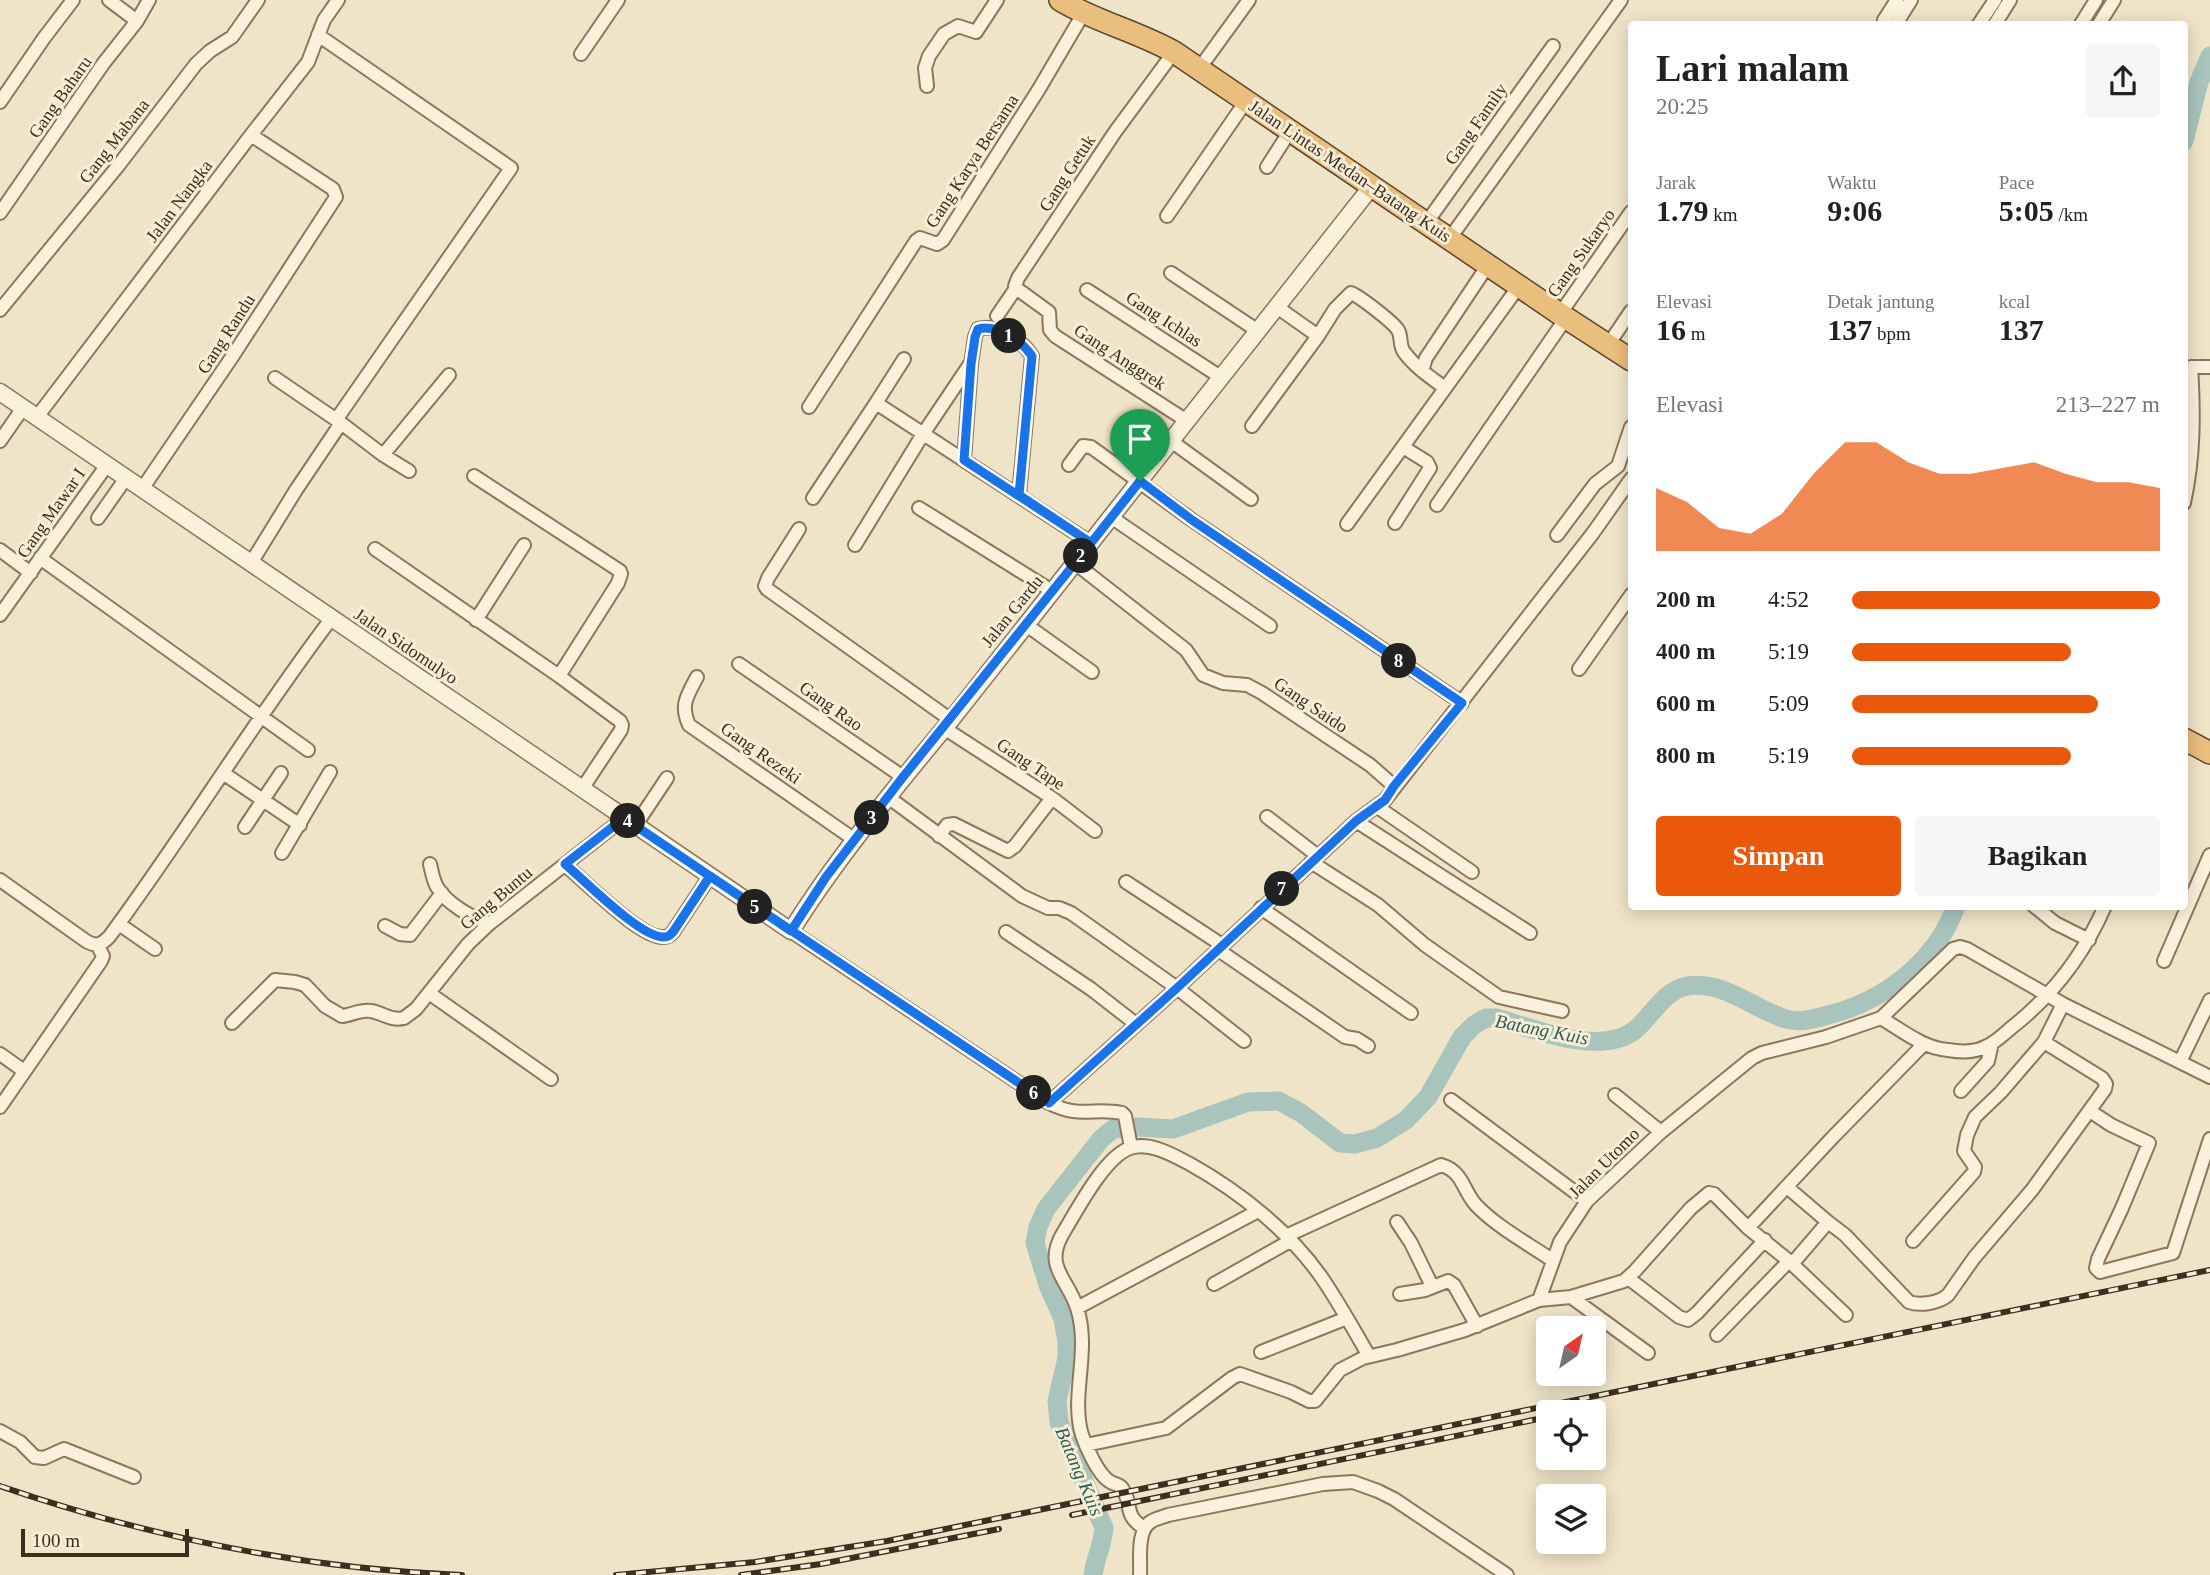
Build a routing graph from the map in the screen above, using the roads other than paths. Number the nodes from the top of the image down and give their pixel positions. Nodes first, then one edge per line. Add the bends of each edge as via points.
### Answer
1 (73, 0) edge
2 (109, 0) edge
3 (149, 0) edge
4 (258, 0) edge
5 (338, 0) edge
6 (618, 0) edge
7 (997, 0) edge
8 (1059, 0) edge
9 (1249, 0) edge
10 (1621, 0) edge
11 (1897, 0) edge
12 (1911, 0) edge
13 (1994, 0) edge
14 (2010, 0) edge
15 (2096, 0) edge
16 (2114, 0) edge
17 (1083, 14) junction
18 (137, 21) junction
19 (1885, 21) edge
20 (1898, 21) edge
21 (1981, 21) edge
22 (1997, 21) edge
23 (2083, 21) edge
24 (2101, 21) edge
25 (318, 35) junction
26 (1553, 46) dead end
27 (1174, 52) junction
28 (581, 54) dead end
29 (1199, 69) junction
30 (926, 86) dead end
31 (1246, 101) junction
32 (0, 102) edge
33 (1290, 131) junction
34 (251, 135) junction
35 (1267, 167) dead end
36 (1372, 186) junction
37 (0, 213) edge
38 (1167, 216) dead end
39 (1628, 217) edge
40 (1427, 222) junction
41 (1450, 238) junction
42 (1489, 265) junction
43 (1171, 273) dead end
44 (1519, 286) junction
45 (1016, 288) junction
46 (1087, 290) dead end
47 (1277, 307) junction
48 (0, 310) edge
49 (1628, 315) edge
50 (998, 316) dead end
51 (1563, 316) junction
52 (1258, 331) junction
53 (1318, 337) junction
54 (1608, 345) junction
55 (1628, 357) edge
56 (904, 359) dead end
57 (971, 364) junction
58 (2210, 367) edge
59 (2188, 368) edge
60 (1422, 371) junction
61 (449, 375) dead end
62 (275, 378) dead end
63 (1222, 378) junction
64 (1445, 388) junction
65 (0, 392) edge
66 (876, 403) junction
67 (809, 407) dead end
68 (23, 408) junction
69 (37, 417) junction
70 (339, 421) junction
71 (1187, 421) junction
72 (1252, 426) dead end
73 (923, 434) junction
74 (1628, 436) edge
75 (0, 441) edge
76 (1171, 441) junction
77 (1403, 447) junction
78 (383, 455) junction
79 (964, 460) junction
80 (107, 465) junction
81 (1069, 465) dead end
82 (409, 471) dead end
83 (474, 476) dead end
84 (125, 478) junction
85 (1140, 481) junction
86 (2188, 482) edge
87 (1628, 483) edge
88 (142, 489) junction
89 (1019, 495) junction
90 (813, 498) dead end
91 (1251, 499) dead end
92 (1437, 505) dead end
93 (919, 508) dead end
94 (1111, 517) junction
95 (98, 518) dead end
96 (1395, 523) dead end
97 (1347, 524) dead end
98 (799, 528) dead end
99 (1557, 535) dead end
100 (1091, 543) junction
101 (524, 545) dead end
102 (855, 545) dead end
103 (375, 549) dead end
104 (0, 550) edge
105 (40, 558) junction
106 (1075, 563) junction
107 (251, 564) junction
108 (30, 573) junction
109 (1052, 591) junction
110 (1628, 599) edge
111 (0, 615) edge
112 (331, 619) junction
113 (476, 620) junction
114 (1025, 624) junction
115 (1270, 626) dead end
116 (739, 664) dead end
117 (1579, 669) dead end
118 (1093, 672) dead end
119 (559, 676) junction
120 (697, 677) dead end
121 (1462, 703) junction
122 (260, 716) junction
123 (948, 724) junction
124 (2188, 741) edge
125 (308, 750) dead end
126 (2210, 753) edge
127 (330, 772) dead end
128 (223, 773) junction
129 (281, 773) dead end
130 (903, 777) junction
131 (667, 778) dead end
132 (1394, 786) junction
133 (582, 789) junction
134 (888, 797) junction
135 (1052, 798) junction
136 (263, 799) junction
137 (1376, 806) junction
138 (1267, 817) dead end
139 (1356, 821) junction
140 (630, 822) junction
141 (300, 825) junction
142 (245, 827) dead end
143 (1095, 831) dead end
144 (939, 836) junction
145 (855, 840) junction
146 (282, 853) dead end
147 (2210, 855) edge
148 (1315, 859) junction
149 (430, 864) dead end
150 (565, 864) junction
151 (1472, 872) dead end
152 (710, 876) junction
153 (0, 880) edge
154 (1126, 882) dead end
155 (442, 893) junction
156 (2188, 906) edge
157 (1261, 908) junction
158 (2039, 910) edge
159 (2103, 910) edge
160 (2186, 910) edge
161 (119, 924) junction
162 (489, 924) junction
163 (385, 926) dead end
164 (791, 931) junction
165 (1006, 932) dead end
166 (1530, 933) dead end
167 (2089, 940) junction
168 (98, 946) junction
169 (1219, 947) junction
170 (155, 949) dead end
171 (2164, 961) dead end
172 (1177, 988) junction
173 (429, 993) junction
174 (2048, 995) junction
175 (2210, 1000) edge
176 (2063, 1004) junction
177 (1562, 1011) dead end
178 (1411, 1013) dead end
179 (1881, 1018) junction
180 (232, 1023) dead end
181 (1136, 1024) junction
182 (1244, 1041) dead end
183 (2045, 1042) junction
184 (1992, 1043) junction
185 (1924, 1044) junction
186 (1368, 1046) dead end
187 (0, 1054) edge
188 (2180, 1062) junction
189 (24, 1071) junction
190 (2210, 1077) edge
191 (551, 1079) dead end
192 (1961, 1091) dead end
193 (1615, 1094) dead end
194 (1451, 1100) dead end
195 (1049, 1103) junction
196 (0, 1107) edge
197 (2090, 1111) junction
198 (1661, 1132) junction
199 (2210, 1139) edge
200 (1130, 1142) junction
201 (1787, 1187) junction
202 (1587, 1201) junction
203 (1258, 1211) junction
204 (1397, 1222) dead end
205 (1828, 1222) junction
206 (1748, 1228) junction
207 (1288, 1239) junction
208 (1765, 1240) junction
209 (1913, 1241) dead end
210 (1552, 1260) junction
211 (1791, 1262) junction
212 (1629, 1278) junction
213 (1214, 1284) dead end
214 (1432, 1286) junction
215 (1400, 1294) dead end
216 (1571, 1297) junction
217 (1539, 1300) junction
218 (1077, 1308) junction
219 (1846, 1315) dead end
220 (1346, 1318) junction
221 (1477, 1326) junction
222 (1717, 1335) dead end
223 (1261, 1352) dead end
224 (1648, 1353) dead end
225 (1369, 1356) junction
226 (0, 1431) edge
227 (1086, 1445) junction
228 (134, 1477) dead end
229 (1144, 1528) junction
230 (1140, 1575) edge
231 (1507, 1575) edge

1 - 32 street
2 - 18 street
3 - 18 street, Gang Baharu
4 - 48 street, Gang Mabana via 232,37 196,64
5 - 25 street, Jalan Nangka
6 - 28 street
7 - 30 street via 976,32 958,26 944,34 926,64
8 - 17 highway, Jalan Lintas Medan–Batang Kuis
9 - 29 street
10 - 41 street
11 - 19 street
12 - 20 street
13 - 21 street
14 - 22 street
15 - 23 street
16 - 24 street
17 - 27 highway, Jalan Lintas Medan–Batang Kuis
17 - 67 street, Gang Karya Bersama via 943,240 937,244 916,241
18 - 37 street, Gang Baharu
25 - 34 street, Jalan Nangka via 308,62
25 - 70 street via 511,168
26 - 40 street, Gang Family
27 - 29 highway, Jalan Lintas Medan–Batang Kuis
27 - 45 street, Gang Getuk via 1080,184 1018,278
29 - 31 highway, Jalan Lintas Medan–Batang Kuis
31 - 33 highway, Jalan Lintas Medan–Batang Kuis
31 - 38 street
33 - 35 street
33 - 36 highway, Jalan Lintas Medan–Batang Kuis
34 - 69 street, Jalan Nangka
34 - 88 street, Gang Randu via 334,189 336,197
36 - 40 highway, Jalan Lintas Medan–Batang Kuis
36 - 47 street, Jalan Gardu
39 - 51 street, Gang Sukaryo
40 - 41 highway, Jalan Lintas Medan–Batang Kuis
41 - 42 highway, Jalan Lintas Medan–Batang Kuis
42 - 44 highway, Jalan Lintas Medan–Batang Kuis
42 - 60 street via 1426,358
43 - 52 street
44 - 51 highway, Jalan Lintas Medan–Batang Kuis
44 - 64 street
45 - 50 street, Gang Getuk
45 - 71 street, Gang Anggrek via 1049,312 1055,336
46 - 63 street, Gang Ichlas
47 - 52 street, Jalan Gardu
47 - 53 street
49 - 54 street
51 - 54 highway, Jalan Lintas Medan–Batang Kuis
51 - 92 street, Gang Sukaryo
52 - 63 street, Jalan Gardu
53 - 60 street via 1335,309 1353,293 1398,330 1402,348
53 - 72 street
54 - 55 highway, Jalan Lintas Medan–Batang Kuis
56 - 66 street
57 - 73 street
57 - 79 street
57 - 89 street via 975,333 983,328 1003,332 1032,356
58 - 59 street
59 - 86 street via 2193,444
60 - 64 street
61 - 78 street
62 - 70 street
63 - 71 street, Jalan Gardu
64 - 77 street
65 - 68 street, Jalan Sidomulyo
66 - 73 street
66 - 90 street
68 - 69 street, Jalan Sidomulyo
68 - 75 street
69 - 80 street, Jalan Sidomulyo
70 - 78 street
70 - 107 street
71 - 76 street, Jalan Gardu
73 - 79 street
73 - 102 street
74 - 99 street via 1618,466 1595,484
76 - 85 street, Jalan Gardu
76 - 91 street
77 - 96 street via 1430,468
77 - 97 street
78 - 82 street
79 - 89 street
80 - 84 street, Jalan Sidomulyo
80 - 105 street, Gang Mawar I
81 - 85 street via 1086,445
83 - 119 street via 620,571 618,583
84 - 88 street, Jalan Sidomulyo
84 - 95 street
85 - 94 street, Jalan Gardu
85 - 121 street
87 - 121 street
88 - 107 street, Jalan Sidomulyo
89 - 100 street
93 - 109 street
94 - 100 street, Jalan Gardu
94 - 115 street
98 - 123 street, Gang Tape via 768,578 767,589
100 - 106 street, Jalan Gardu
101 - 113 street
103 - 113 street
104 - 108 street
105 - 108 street, Gang Mawar I
105 - 122 street
106 - 109 street, Jalan Gardu
106 - 132 street, Gang Saido via 1186,650 1203,675 1254,688
107 - 112 street, Jalan Sidomulyo
108 - 111 street, Gang Mawar I
109 - 114 street, Jalan Gardu
110 - 117 street
112 - 122 street
112 - 133 street, Jalan Sidomulyo
113 - 119 street
114 - 118 street
114 - 123 street, Jalan Gardu
116 - 130 street, Gang Rao
119 - 133 street via 622,725
120 - 145 street, Gang Rezeki via 684,704 689,725
121 - 132 street
122 - 125 street
122 - 128 street
123 - 130 street, Jalan Gardu
123 - 135 street, Gang Tape
124 - 126 highway
127 - 141 street
128 - 136 street
128 - 161 street
129 - 136 street
130 - 134 street, Jalan Gardu
131 - 140 street, Gang Buntu
132 - 137 street
133 - 140 street, Jalan Sidomulyo
134 - 144 street
134 - 145 street, Jalan Gardu
135 - 143 street, Gang Tape
135 - 144 street via 1008,851 954,824 947,825
136 - 141 street
136 - 142 street
137 - 139 street
137 - 151 street
138 - 148 street
139 - 148 street
139 - 166 street
140 - 150 street, Gang Buntu
140 - 152 street, Jalan Sidomulyo
141 - 146 street
144 - 172 street via 1022,896 1071,913
145 - 164 street, Jalan Gardu
147 - 156 street
148 - 157 street
148 - 177 street via 1493,993
149 - 155 street
150 - 152 street via 630,920 666,937
150 - 162 street, Gang Buntu
152 - 164 street, Jalan Sidomulyo
153 - 168 street
154 - 169 street
155 - 162 street
155 - 163 street via 410,934
157 - 169 street
157 - 178 street
158 - 167 street
159 - 167 street
160 - 171 street
161 - 168 street
161 - 170 street
162 - 173 street, Gang Buntu
164 - 195 street
165 - 181 street
167 - 174 street
168 - 189 street via 101,961
169 - 172 street
169 - 186 street via 1345,1037
172 - 181 street
172 - 182 street
173 - 180 street, Gang Buntu via 404,1018 372,1011 342,1016 305,985 275,980
173 - 191 street
174 - 176 street
174 - 179 street via 1960,947 1946,954
174 - 184 street
175 - 188 street
176 - 183 street
176 - 188 street
179 - 185 street
179 - 198 street, Jalan Utomo via 1752,1058
181 - 195 street
183 - 197 street via 2105,1082
183 - 209 street via 1975,1116 1964,1148 1975,1172
184 - 185 street via 1962,1051
184 - 192 street via 1988,1061
185 - 201 street
187 - 189 street
188 - 190 street
189 - 196 street
193 - 198 street
194 - 202 street
195 - 200 street via 1075,1113 1119,1112 1125,1116
197 - 199 street via 2149,1143 2098,1259 2100,1272 2173,1254
197 - 205 street via 1943,1299 1909,1302
198 - 202 street, Jalan Utomo
200 - 203 street via 1171,1154
200 - 218 street via 1104,1168 1056,1246 1054,1258
201 - 205 street
201 - 206 street
202 - 210 street, Jalan Utomo
203 - 207 street
203 - 218 street
204 - 214 street
205 - 211 street
206 - 208 street
206 - 212 street via 1708,1193
207 - 210 street via 1441,1165 1460,1178 1478,1207
207 - 213 street
207 - 220 street via 1321,1277
208 - 211 street
208 - 212 street via 1688,1320
210 - 217 street, Jalan Utomo
211 - 219 street
211 - 222 street
212 - 216 street
214 - 215 street
214 - 221 street via 1451,1282
216 - 217 street
216 - 224 street
217 - 221 street
218 - 227 street via 1083,1358 1078,1415
220 - 223 street
220 - 225 street
221 - 225 street
225 - 227 street via 1340,1370 1315,1401 1240,1374 1166,1429
226 - 228 street via 35,1457 64,1449
227 - 229 street via 1108,1481 1120,1485 1125,1493 1133,1521
229 - 230 street
229 - 231 street via 1168,1515 1353,1482 1394,1499

